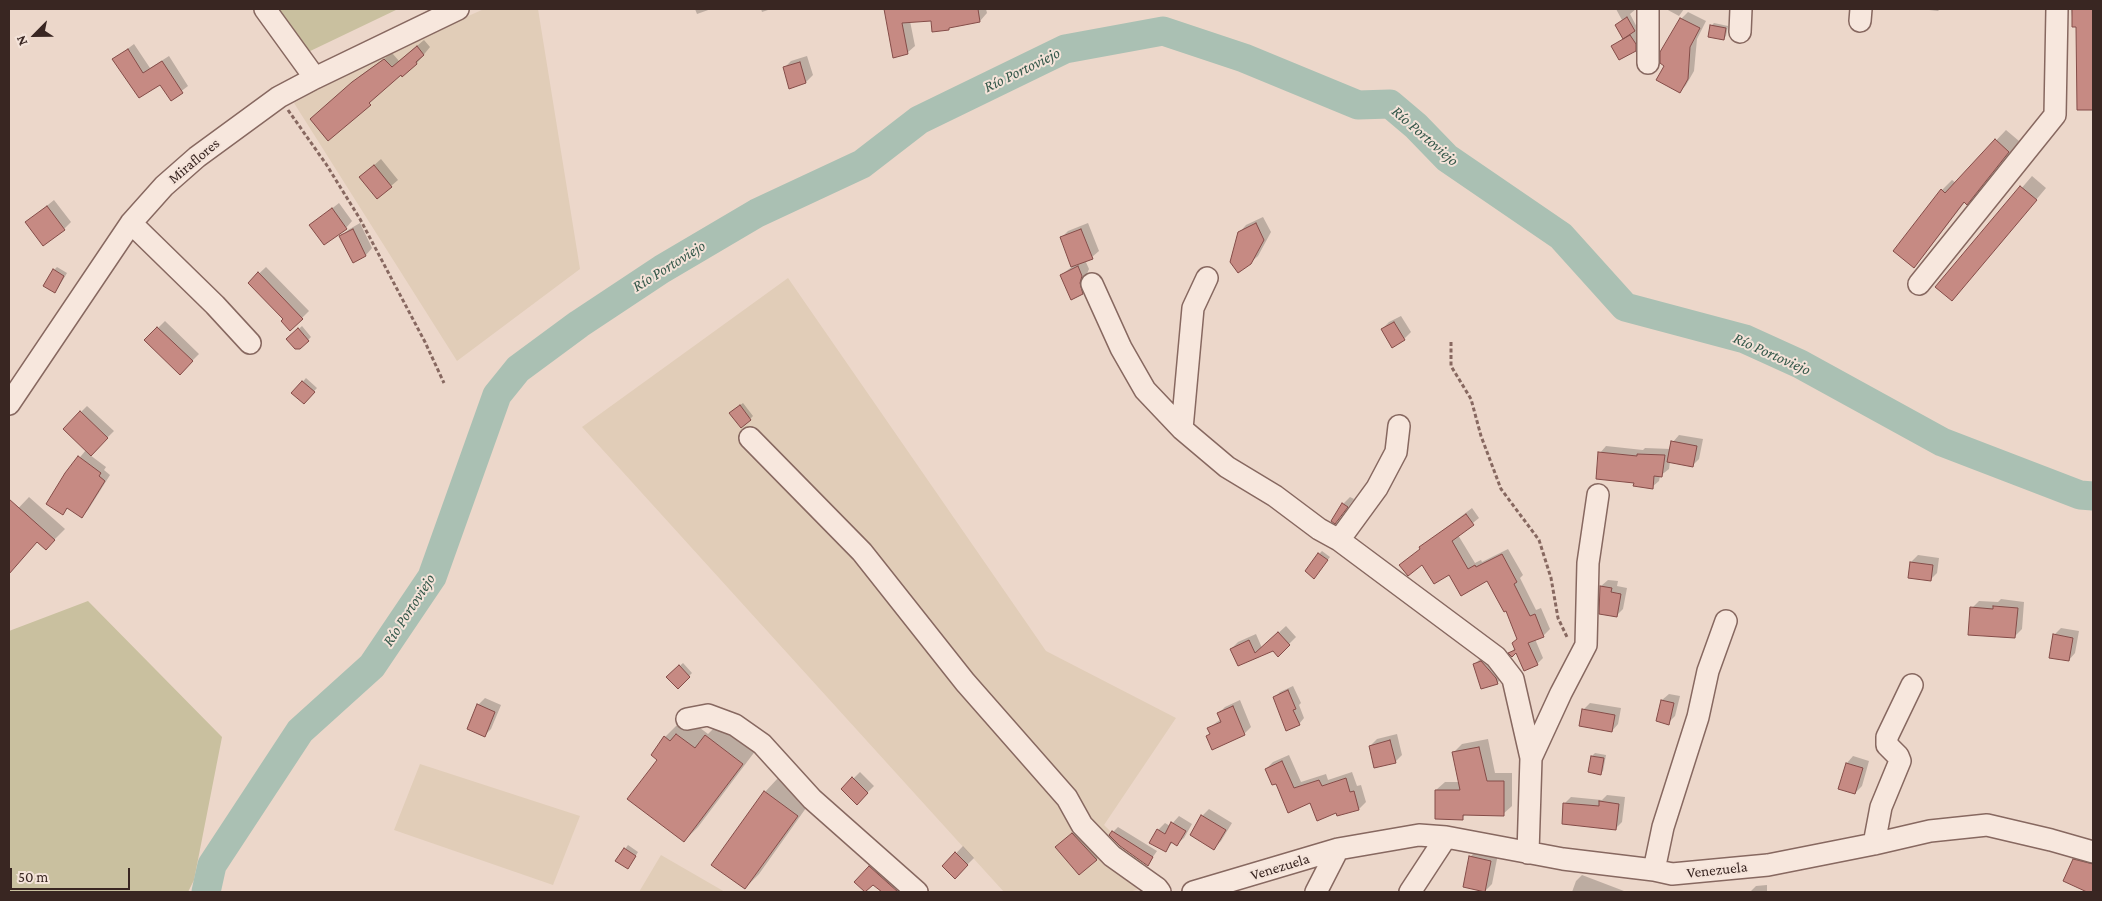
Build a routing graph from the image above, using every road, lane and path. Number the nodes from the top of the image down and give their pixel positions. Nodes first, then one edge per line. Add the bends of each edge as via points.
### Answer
1 (265, 9) edge
2 (458, 9) edge
3 (1648, 9) edge
4 (1741, 9) edge
5 (2057, 9) edge
6 (1740, 32) dead end
7 (1648, 63) dead end
8 (315, 78) junction
9 (279, 97) junction
10 (131, 223) junction
11 (1207, 278) dead end
12 (1092, 284) dead end
13 (1920, 284) dead end
14 (1451, 342) dead end
15 (250, 343) dead end
16 (444, 383) dead end
17 (9, 404) edge
18 (1399, 426) dead end
19 (1182, 429) junction
20 (750, 438) dead end
21 (1598, 496) dead end
22 (1339, 540) junction
23 (1726, 621) dead end
24 (1586, 645) junction
25 (1912, 685) dead end
26 (687, 718) dead end
27 (1531, 758) junction
28 (1446, 837) junction
29 (1874, 844) junction
30 (1338, 849) junction
31 (2093, 852) edge
32 (1528, 853) junction
33 (1654, 870) junction
34 (918, 892) edge
35 (1160, 892) edge
36 (1193, 892) edge
37 (1316, 892) edge
38 (1410, 892) edge

1 - 8 street
2 - 8 street, Miraflores
3 - 7 street
4 - 6 street
5 - 13 street via 2055,116
8 - 9 street, Miraflores
9 - 10 street, Miraflores via 197,157 164,186
9 - 16 path via 360,219
10 - 15 street
10 - 17 street, Miraflores
11 - 19 street via 1193,308
12 - 19 street via 1121,348 1145,390
14 - 24 path via 1451,366 1471,399 1501,489 1539,540 1551,578 1558,618 1570,644
18 - 22 street via 1396,452 1377,488
19 - 22 street via 1227,467
20 - 35 street via 862,552 965,682 1066,798 1082,825 1112,856
21 - 24 street via 1588,563
22 - 27 street via 1496,657 1513,679
23 - 33 street via 1708,671 1698,717 1663,827
24 - 27 street
25 - 29 street via 1887,737 1887,745 1900,761 1882,807
26 - 34 street via 708,715 735,725 762,744 812,799
27 - 32 street
28 - 30 street, Venezuela via 1419,835
28 - 32 street, Venezuela
28 - 38 street
29 - 31 street, Venezuela via 1930,831 1987,825
29 - 33 street, Venezuela via 1768,865 1672,874
30 - 36 street, Venezuela
30 - 37 street, Venezuela
32 - 33 street, Venezuela

